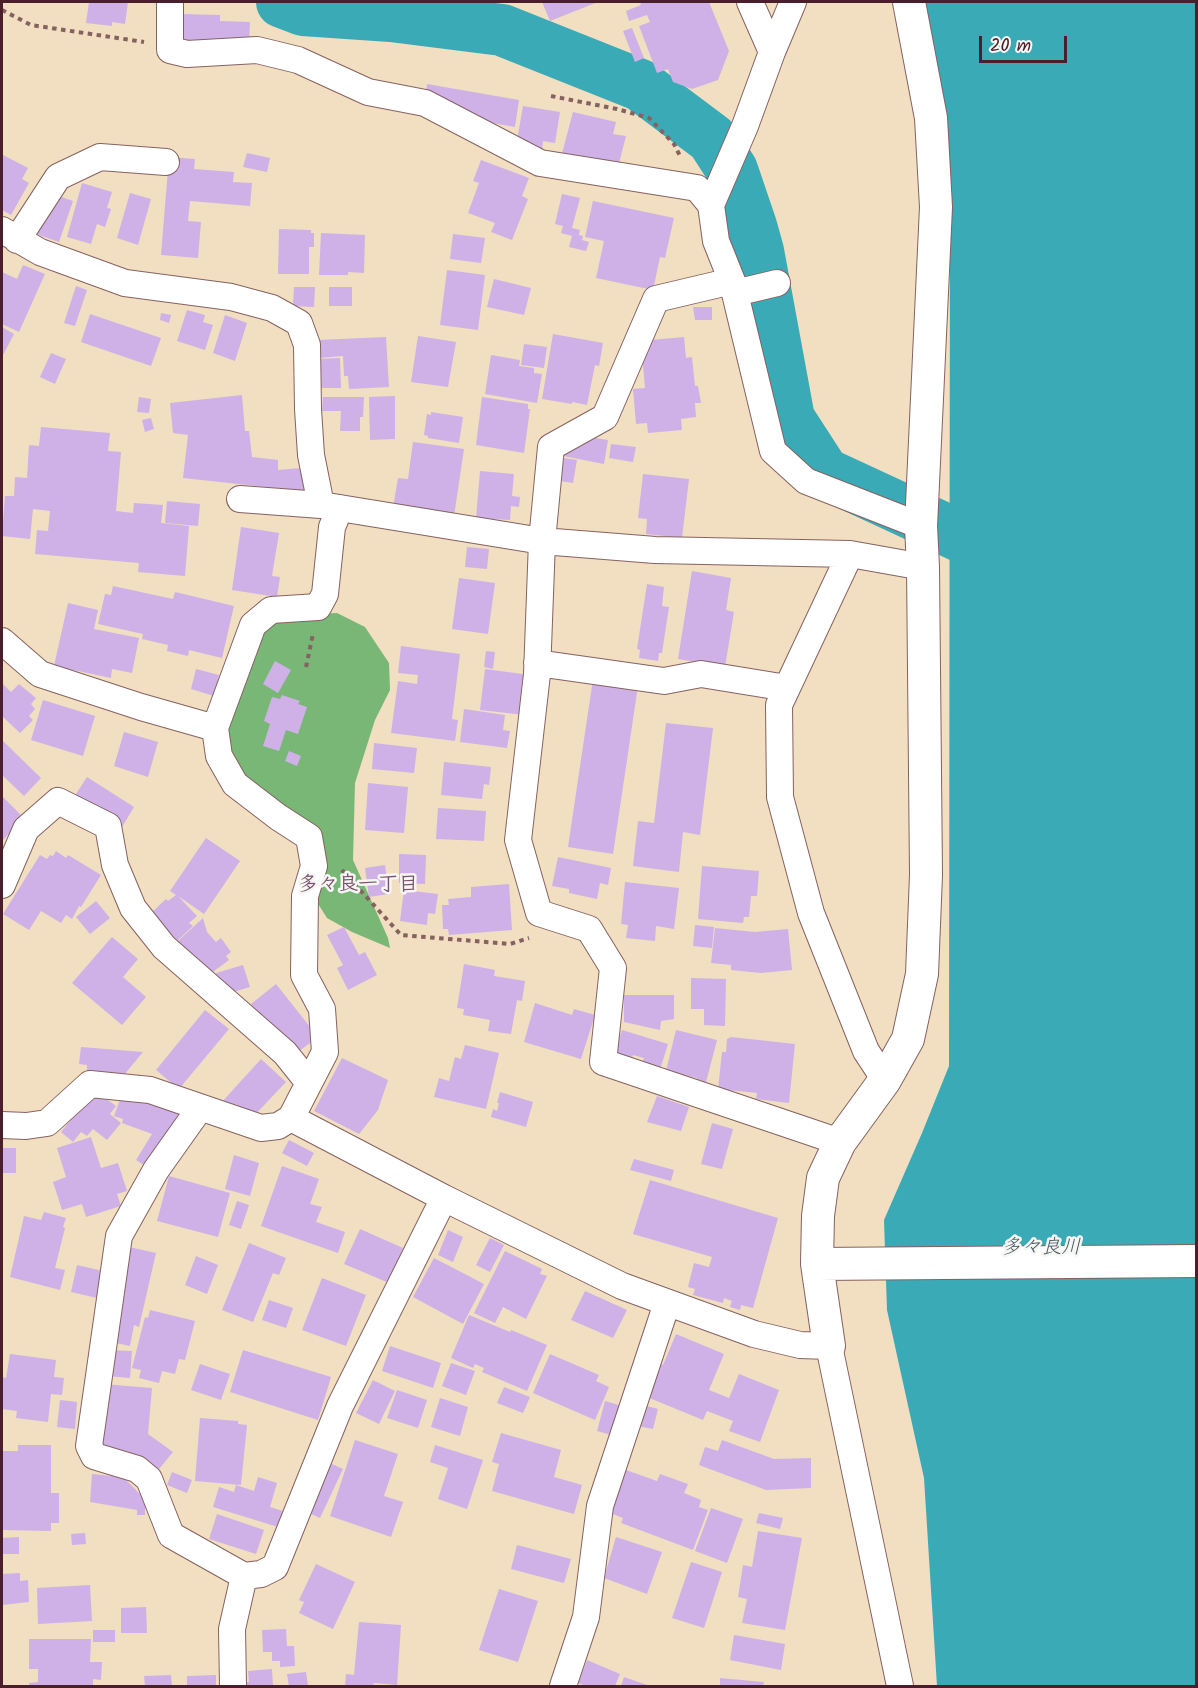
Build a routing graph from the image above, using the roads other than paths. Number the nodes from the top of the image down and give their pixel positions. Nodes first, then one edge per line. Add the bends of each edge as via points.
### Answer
1 (170, 2) edge
2 (750, 2) edge
3 (793, 2) edge
4 (909, 2) edge
5 (772, 52) junction
6 (166, 162) dead end
7 (704, 196) junction
8 (9, 235) edge
9 (777, 284) dead end
10 (734, 287) junction
11 (240, 499) dead end
12 (330, 507) junction
13 (921, 526) junction
14 (542, 541) junction
15 (850, 554) junction
16 (922, 567) junction
17 (2, 641) edge
18 (537, 663) junction
19 (787, 688) junction
20 (215, 728) junction
21 (2, 885) edge
22 (885, 1080) junction
23 (309, 1083) junction
24 (200, 1108) junction
25 (291, 1118) junction
26 (2, 1125) edge
27 (840, 1142) junction
28 (444, 1198) junction
29 (1197, 1261) edge
30 (817, 1264) junction
31 (667, 1303) junction
32 (829, 1346) junction
33 (244, 1576) junction
34 (233, 1686) edge
35 (563, 1686) edge
36 (900, 1686) edge

1 - 7 street via 170,50 187,54 256,50 298,60 368,92 425,103 540,163
2 - 5 street
3 - 5 street
4 - 13 street via 931,118 936,207
5 - 7 street via 745,126
6 - 8 street via 100,157 58,177
7 - 10 street
8 - 12 street via 40,252 125,283 231,297 272,308 299,323 307,345 311,455
9 - 10 street
10 - 13 street via 772,451 806,481
10 - 14 street via 656,299 605,417 551,447
11 - 12 street
12 - 14 street
12 - 20 street via 332,527 325,594 318,607 271,610 253,625
13 - 16 street
14 - 15 street via 655,549
14 - 18 street
15 - 16 street
15 - 19 street
16 - 22 street via 926,875 922,974 908,1039
17 - 20 street via 40,674
18 - 19 street via 664,681 701,674
18 - 27 street via 518,840 539,913 589,929 613,968 603,1062
19 - 22 street via 779,705 780,797 811,913 866,1051
20 - 23 street via 219,756 235,784 309,837 314,866 305,896 304,975 322,1009 325,1052
21 - 23 street via 26,829 58,801 108,826 115,865 133,908 164,946 285,1053
22 - 27 street
23 - 25 street
24 - 25 street via 261,1128 278,1126
24 - 26 street via 150,1090 90,1084 47,1123
24 - 33 street via 156,1170 119,1236 89,1446 93,1456 137,1469 149,1479 171,1535
25 - 28 street
27 - 30 street via 823,1178
28 - 31 street via 622,1286
28 - 33 street via 340,1406 274,1567
29 - 30 street
30 - 32 street
31 - 32 street via 753,1334 800,1346
31 - 35 street via 600,1506 586,1617
32 - 36 street
33 - 34 street via 232,1629

